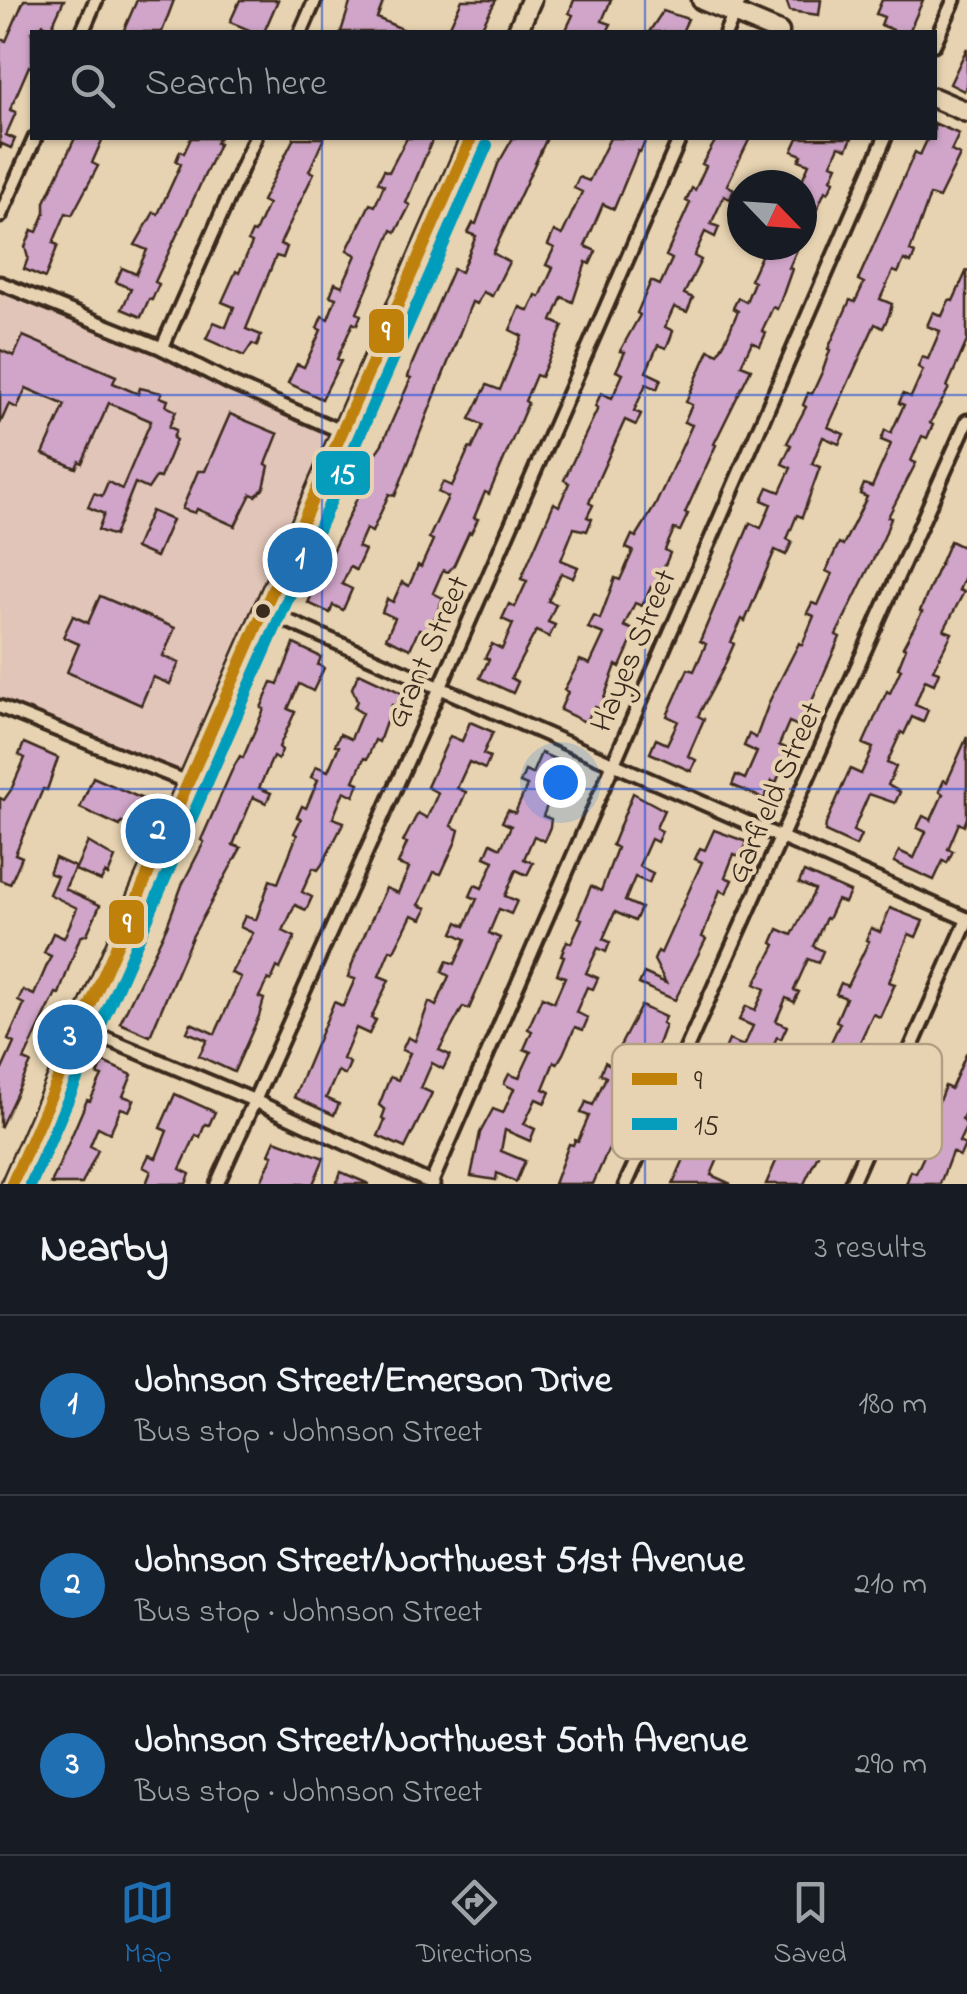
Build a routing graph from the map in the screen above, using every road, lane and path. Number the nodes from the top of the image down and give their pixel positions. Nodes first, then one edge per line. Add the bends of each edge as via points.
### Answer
1 (96, 0) edge
2 (315, 0) edge
3 (531, 0) edge
4 (702, 0) edge
5 (954, 0) edge
6 (738, 7) edge
7 (83, 30) edge
8 (302, 30) edge
9 (518, 30) edge
10 (727, 30) edge
11 (776, 30) edge
12 (937, 37) edge
13 (937, 99) edge
14 (967, 112) edge
15 (34, 140) edge
16 (254, 140) edge
17 (470, 140) edge
18 (679, 140) edge
19 (883, 140) edge
20 (0, 216) edge
21 (0, 282) edge
22 (162, 348) junction
23 (967, 420) edge
24 (343, 432) junction
25 (265, 611) junction
26 (440, 688) junction
27 (0, 708) edge
28 (613, 763) junction
29 (190, 784) junction
30 (783, 838) junction
31 (967, 920) edge
32 (83, 1029) junction
33 (690, 1044) edge
34 (913, 1044) edge
35 (253, 1100) junction
36 (637, 1159) edge
37 (863, 1159) edge
38 (12, 1184) edge
39 (217, 1184) edge
40 (432, 1184) edge
41 (626, 1184) edge
42 (852, 1184) edge

1 - 7 street
2 - 8 street
3 - 9 street
4 - 6 street
5 - 12 street
6 - 10 street
6 - 11 street
13 - 14 street
15 - 20 street
16 - 22 street
17 - 24 street
18 - 26 street, Grant Street
19 - 28 street, Hayes Street
21 - 22 street
22 - 24 street
23 - 30 street, Garfield Street
24 - 25 street
25 - 26 street
25 - 29 street
26 - 28 street
26 - 35 street, Grant Street
27 - 29 street
28 - 30 street
28 - 40 street, Hayes Street
29 - 32 street
30 - 31 street
30 - 33 street, Garfield Street
31 - 34 street
32 - 35 street
32 - 38 street
35 - 39 street, Grant Street
35 - 40 street
36 - 41 street, Garfield Street
37 - 42 street

